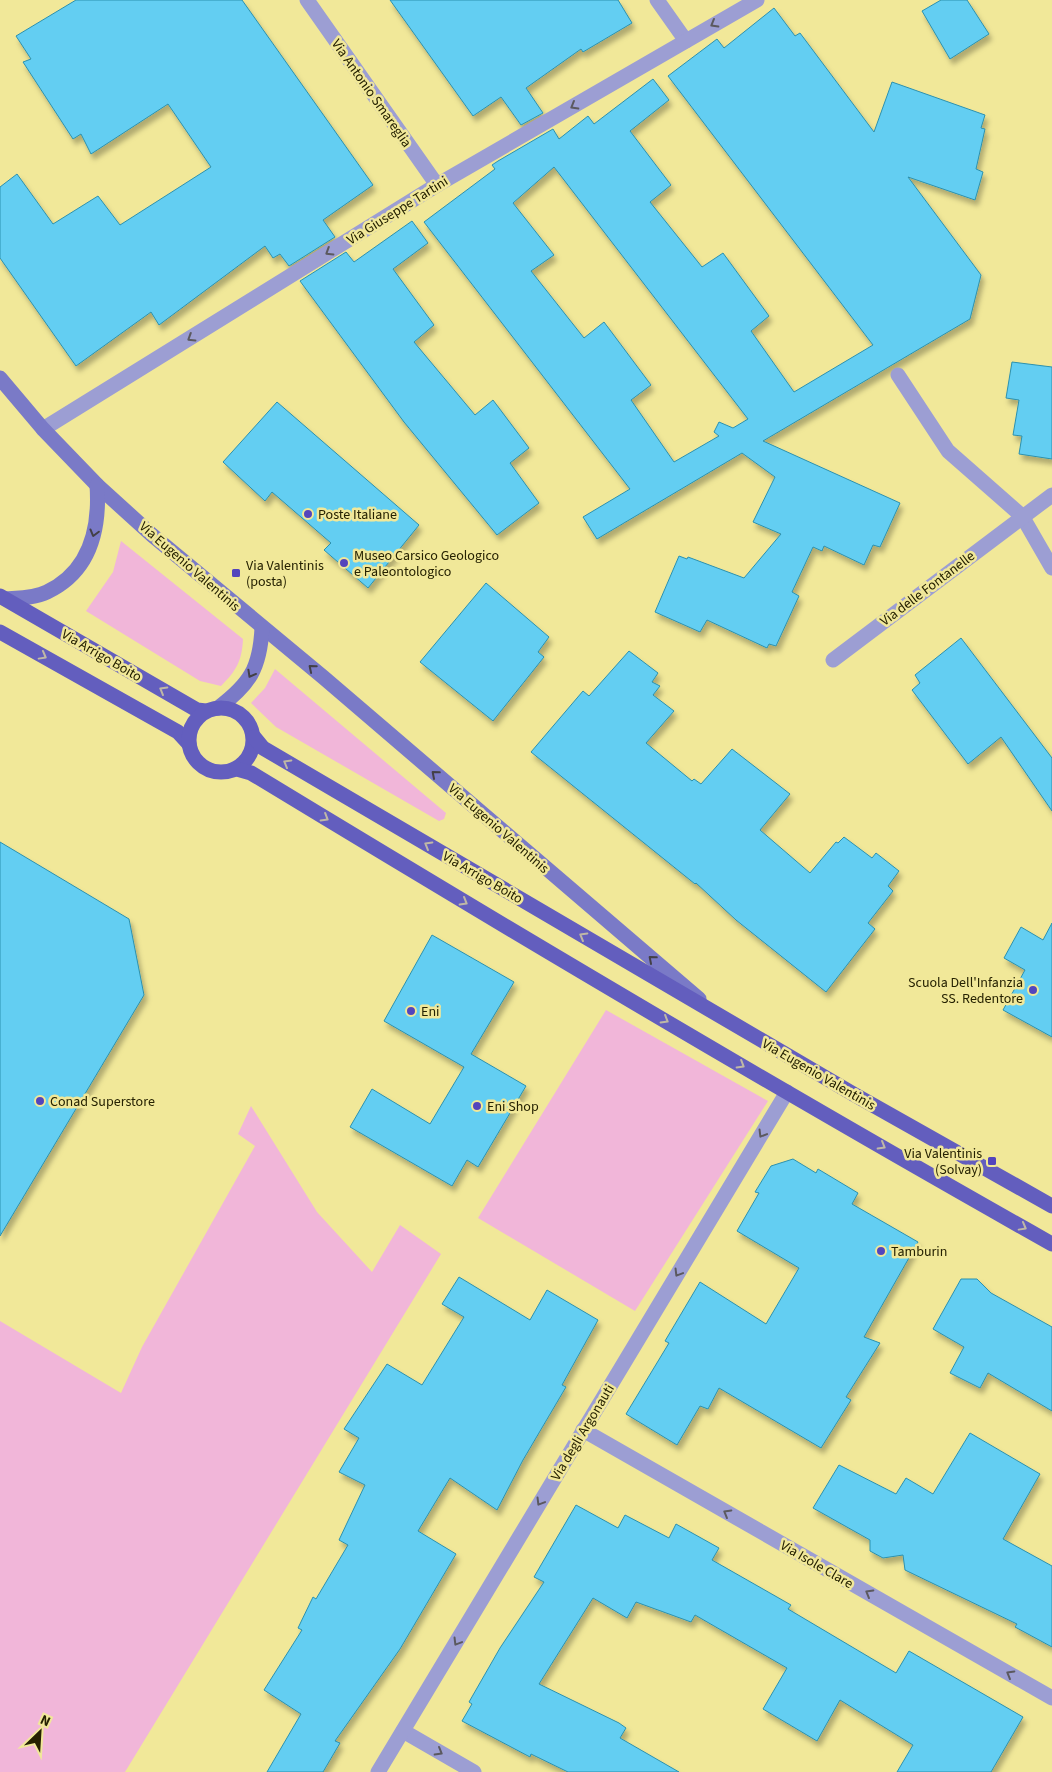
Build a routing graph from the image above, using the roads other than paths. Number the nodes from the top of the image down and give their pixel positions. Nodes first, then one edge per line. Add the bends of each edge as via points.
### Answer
1 (307, 0) edge
2 (657, 0) edge
3 (756, 0) edge
4 (686, 41) junction
5 (437, 185) junction
6 (898, 375) dead end
7 (0, 378) edge
8 (43, 430) junction
9 (97, 485) junction
10 (1052, 495) edge
11 (1022, 516) junction
12 (1052, 568) edge
13 (3, 597) edge
14 (262, 628) junction
15 (0, 632) edge
16 (833, 660) dead end
17 (212, 710) junction
18 (254, 737) junction
19 (189, 744) junction
20 (237, 769) junction
21 (716, 1013) junction
22 (787, 1092) junction
23 (1052, 1206) edge
24 (1052, 1244) edge
25 (583, 1430) junction
26 (1052, 1698) edge
27 (403, 1731) junction
28 (378, 1772) edge
29 (474, 1772) edge

1 - 5 street, Via Antonio Smareglia
2 - 4 street
3 -> 4 street, Via Giuseppe Tartini
4 -> 5 street, Via Giuseppe Tartini
5 -> 8 street, Via Giuseppe Tartini
6 - 11 street via 948,451
7 - 8 main road, Via Eugenio Valentinis
8 - 9 main road, Via Eugenio Valentinis
9 -> 13 main road via 99,511 96,532 89,552 77,568 47,592
9 - 14 main road, Via Eugenio Valentinis
10 - 11 street, Via delle Fontanelle
11 - 12 street
11 - 16 street, Via delle Fontanelle
17 -> 13 main road, Via Arrigo Boito via 197,710
14 -> 17 main road via 261,653 252,676 235,695
21 -> 14 main road, Via Eugenio Valentinis
15 -> 19 main road via 178,732
17 - 18 main road via 231,709 242,715 250,724
17 - 19 main road via 196,720 190,731
18 - 20 main road via 247,761
21 -> 18 main road, Via Arrigo Boito via 263,748
19 - 20 main road via 192,756 212,772 225,773
20 -> 22 main road via 251,773
21 - 23 main road, Via Eugenio Valentinis
22 -> 24 main road
22 -> 25 street, Via degli Argonauti
26 -> 25 street, Via Isole Clare
25 -> 27 street, Via degli Argonauti
27 - 28 street, Via degli Argonauti
27 -> 29 street

